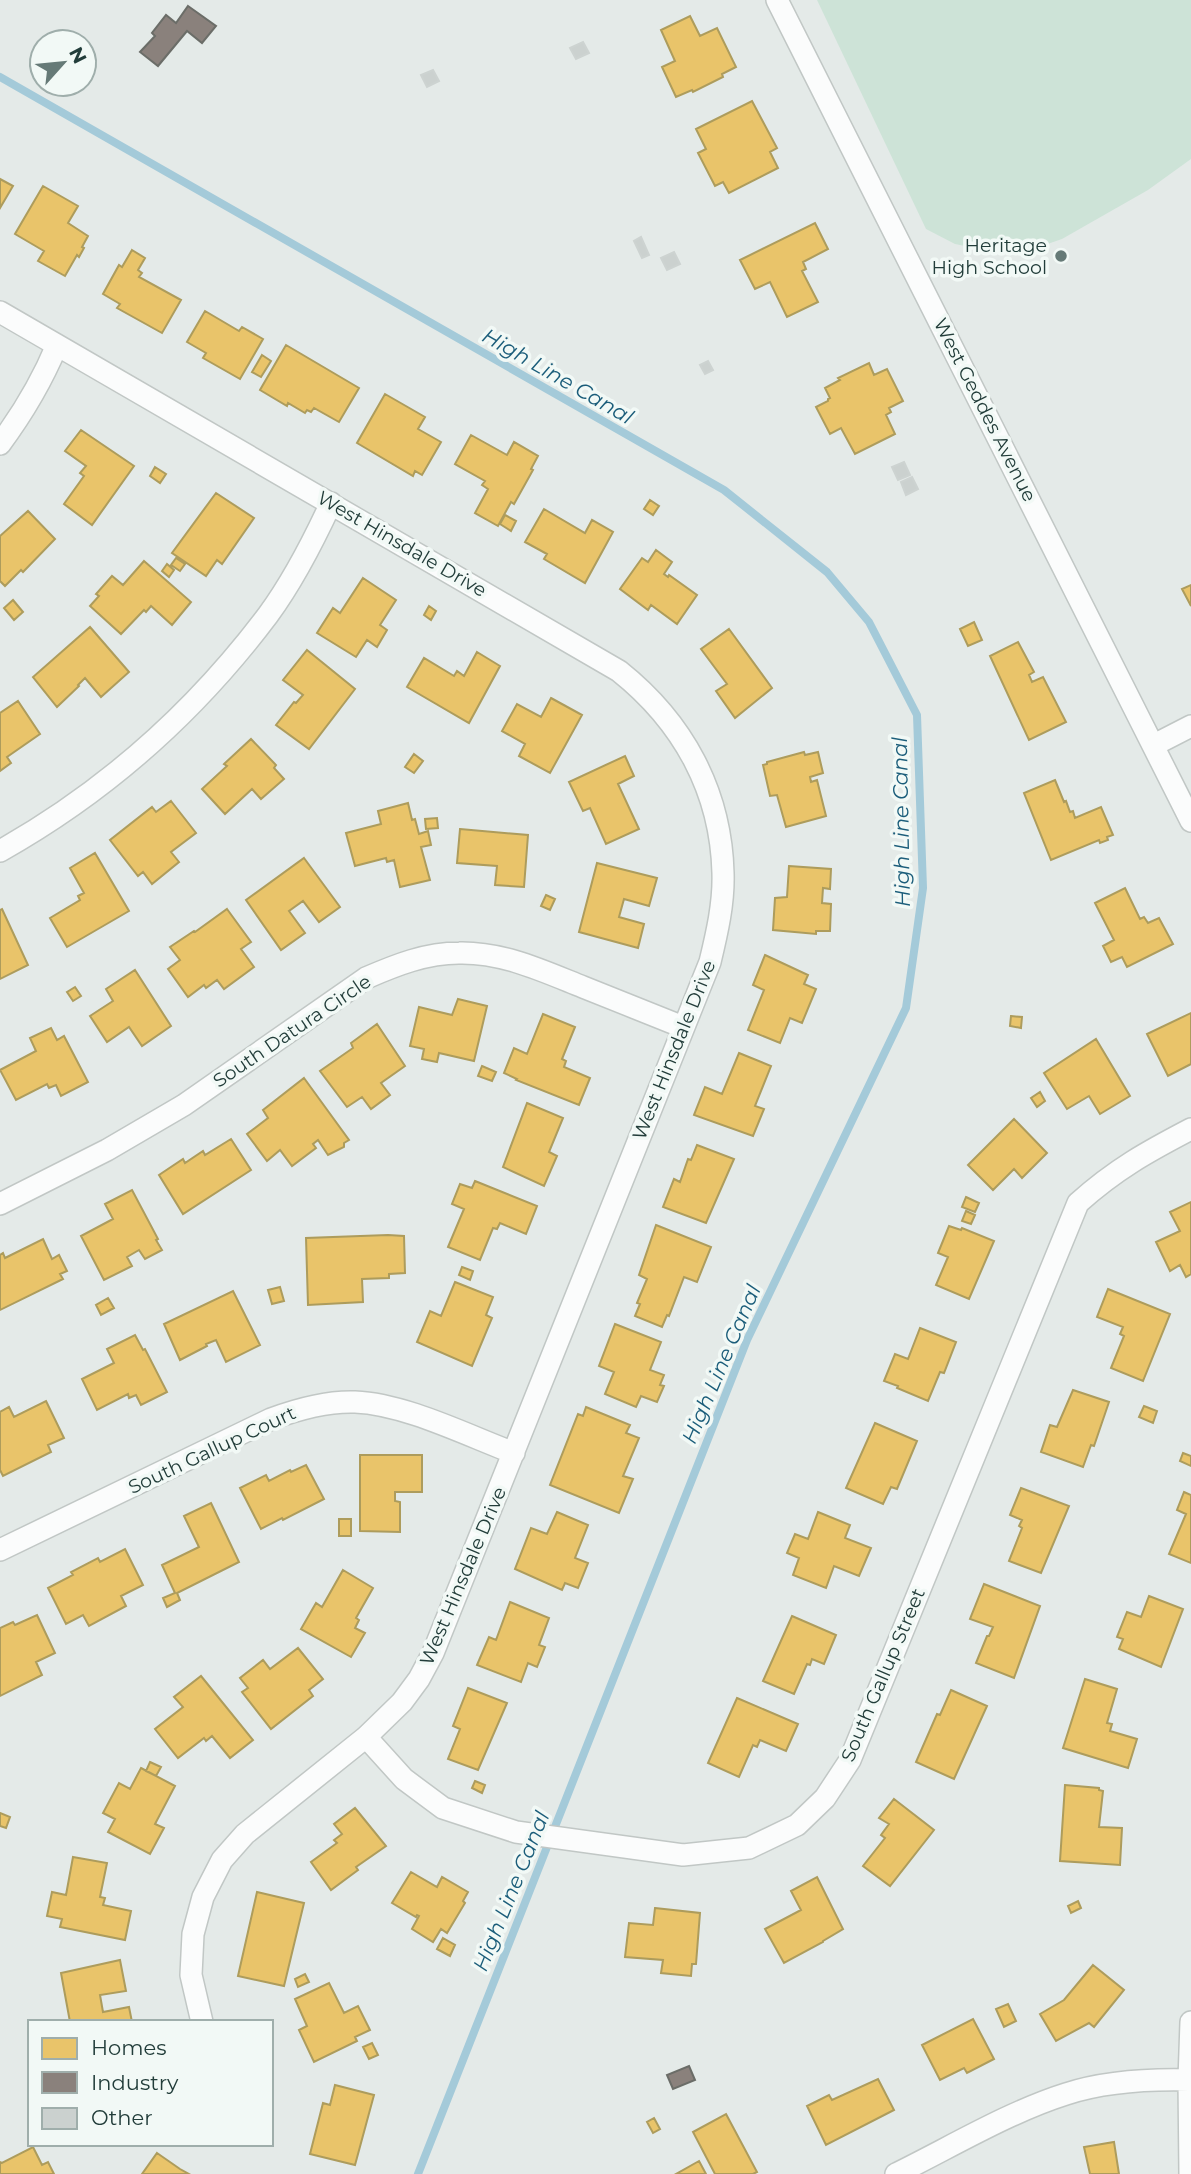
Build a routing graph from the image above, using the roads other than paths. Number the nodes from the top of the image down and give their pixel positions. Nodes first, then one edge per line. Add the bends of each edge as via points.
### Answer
1 (777, 0) edge
2 (0, 312) edge
3 (57, 345) junction
4 (0, 444) edge
5 (331, 503) junction
6 (1191, 726) edge
7 (1154, 745) junction
8 (1191, 821) edge
9 (0, 851) edge
10 (683, 1027) junction
11 (1191, 1129) edge
12 (0, 1205) edge
13 (513, 1452) junction
14 (0, 1550) edge
15 (366, 1737) junction
16 (201, 2020) edge
17 (1191, 2022) edge
18 (1189, 2080) junction
19 (896, 2174) edge
20 (1189, 2174) edge

1 - 7 street, West Geddes Avenue
2 - 3 street, West Hinsdale Drive
3 - 4 street via 43,379
3 - 5 street, West Hinsdale Drive
5 - 9 street via 269,614 171,725 120,771
5 - 10 street, West Hinsdale Drive via 619,671 687,745 713,806 723,874 720,919 710,962
6 - 7 street
7 - 8 street, West Geddes Avenue
10 - 12 street, South Datura Circle via 520,961 459,953 424,957 366,978 184,1105
10 - 13 street, West Hinsdale Drive
11 - 15 street, South Gallup Street via 1136,1158 1078,1203 850,1760 825,1798 797,1825 749,1848 683,1855 516,1832 443,1808 404,1779
13 - 14 street, South Gallup Court via 383,1406 354,1402 314,1405 271,1419
13 - 15 street, West Hinsdale Drive via 433,1653 402,1702
15 - 16 street, West Hinsdale Drive via 245,1834 222,1860 203,1897 193,1934 191,1975
17 - 18 street
18 - 19 street via 1116,2083 1069,2093 1035,2105
18 - 20 street

